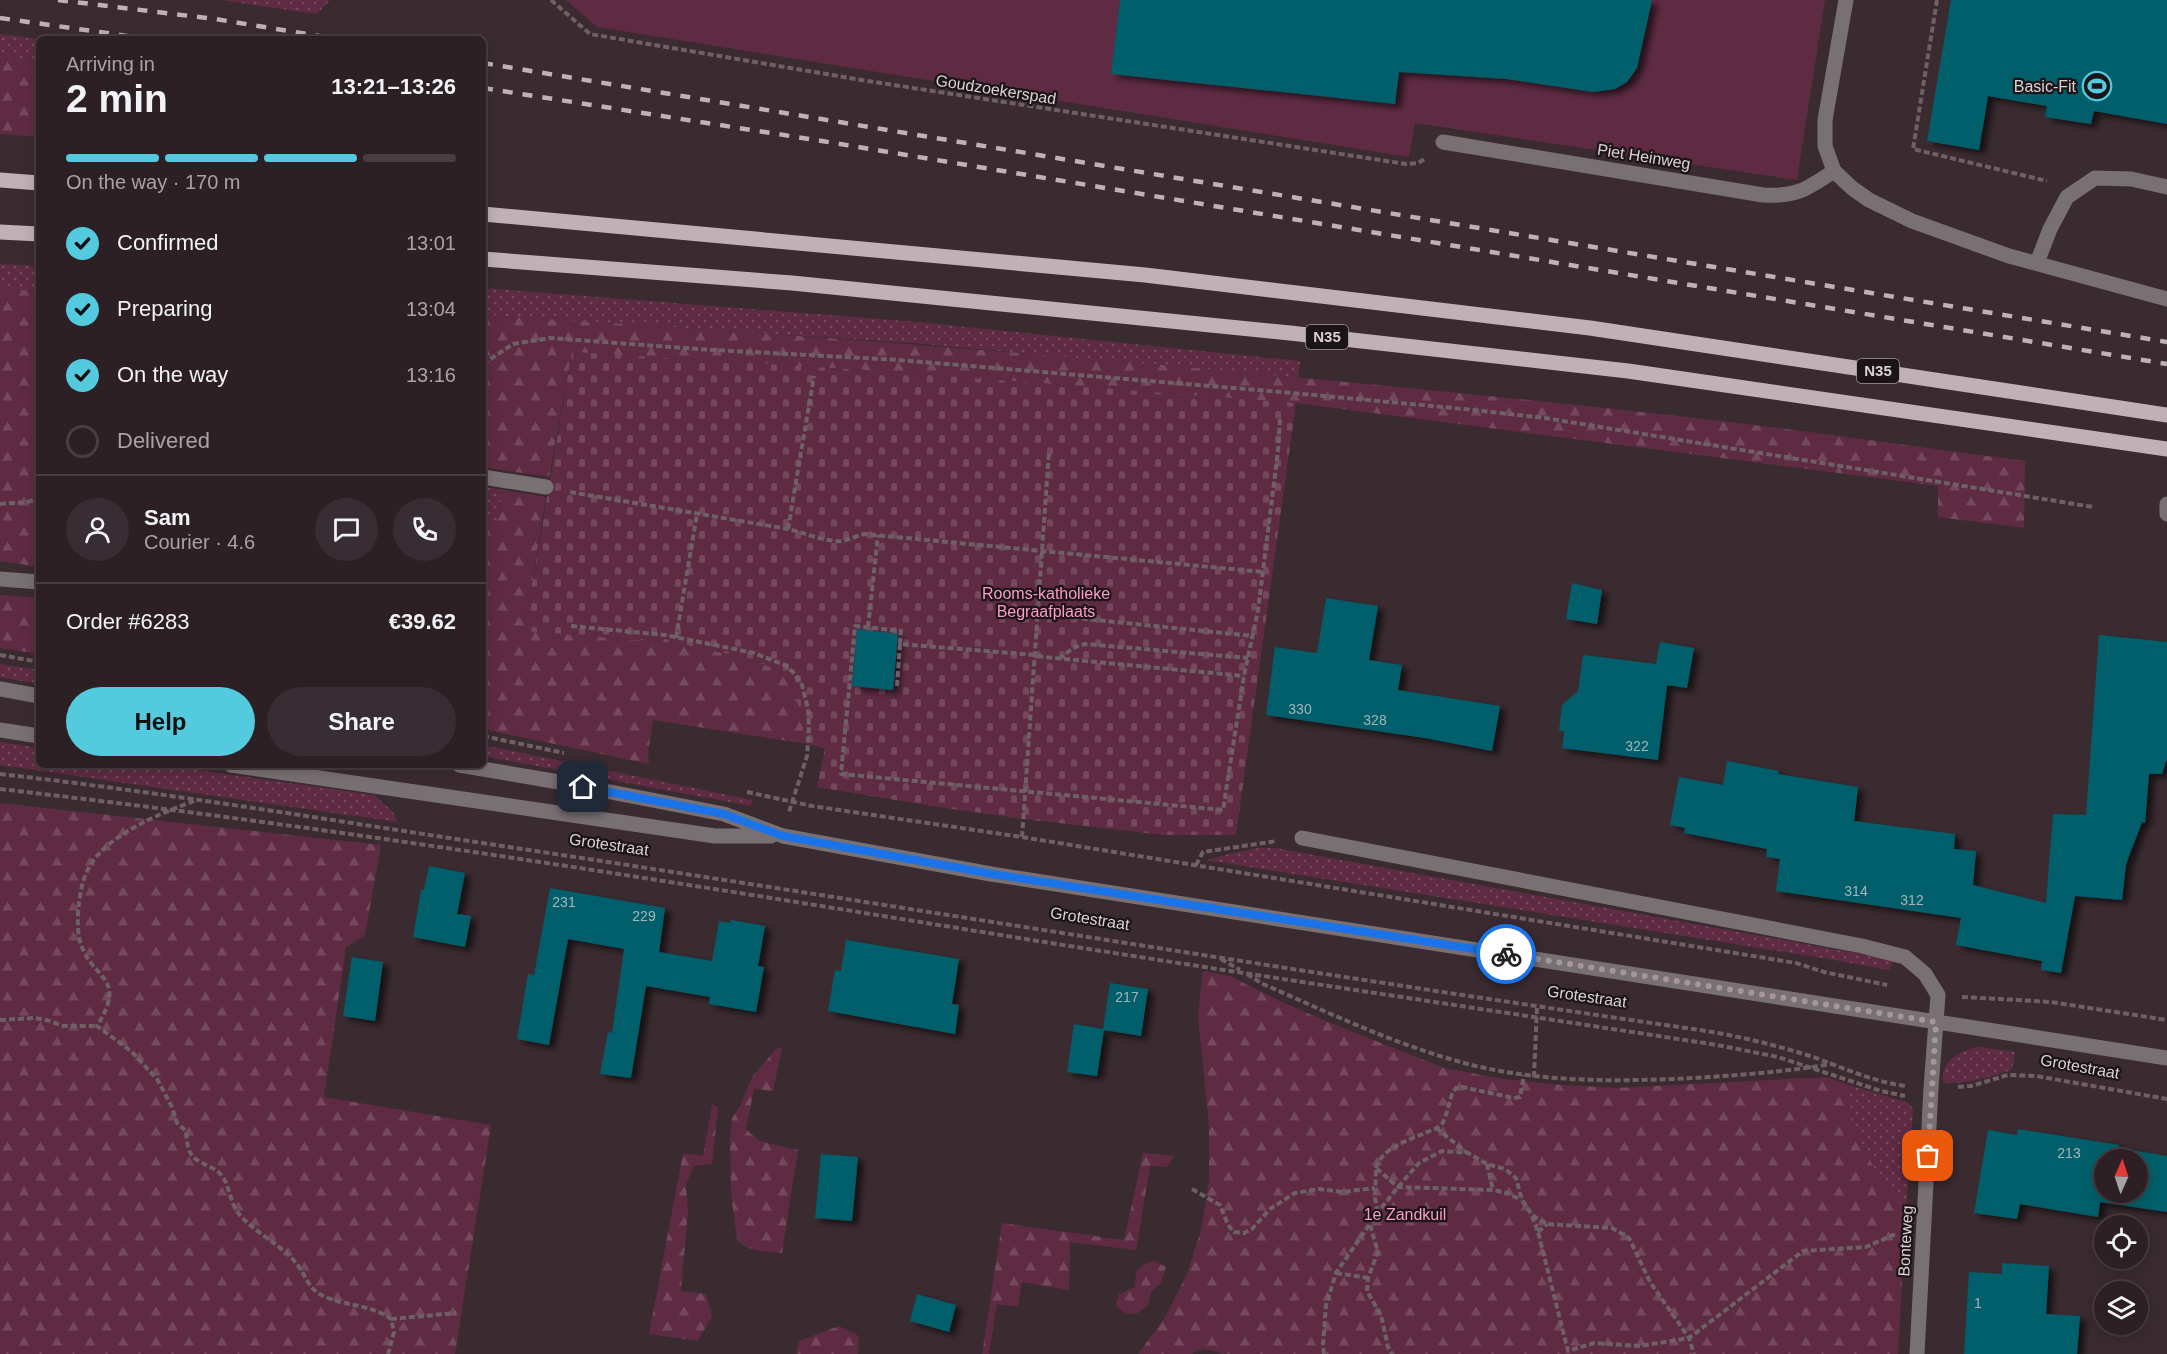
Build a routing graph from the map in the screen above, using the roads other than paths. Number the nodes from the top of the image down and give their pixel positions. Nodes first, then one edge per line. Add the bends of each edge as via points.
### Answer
1 (1846, 0) edge
2 (1443, 142) road end
3 (1834, 171) junction
4 (0, 180) edge
5 (36, 183) edge
6 (2167, 187) edge
7 (486, 214) edge
8 (0, 232) edge
9 (36, 234) edge
10 (486, 259) edge
11 (2037, 263) junction
12 (2167, 299) edge
13 (2167, 415) edge
14 (2167, 449) edge
15 (486, 477) edge
16 (546, 487) road end
17 (2167, 504) edge
18 (2167, 514) edge
19 (0, 579) edge
20 (36, 582) edge
21 (0, 689) edge
22 (36, 695) edge
23 (0, 730) edge
24 (36, 736) edge
25 (251, 768) edge
26 (477, 768) edge
27 (783, 836) junction
28 (1302, 838) road end
29 (1936, 1022) junction
30 (2167, 1058) edge
31 (1917, 1354) edge

1 - 3 street via 1825,120 1825,146
2 - 3 street, Piet Heinweg via 1774,196 1805,190
3 - 11 street via 1869,200 1912,221
4 - 5 main road
6 - 11 street via 2095,177 2067,197
7 - 13 main road, N35 via 1145,275 1554,324
8 - 9 main road
10 - 14 main road, N35 via 792,283 1337,338 1628,371
11 - 12 street
15 - 16 street
17 - 18 street
19 - 20 street
21 - 22 street
23 - 24 street
25 - 27 street, Grotestraat via 715,836
26 - 27 street, Grotestraat via 724,814
27 - 29 street, Grotestraat via 1003,876
28 - 29 street via 1905,957 1924,974 1938,995
29 - 30 street, Grotestraat
29 - 31 street, Bonteweg

